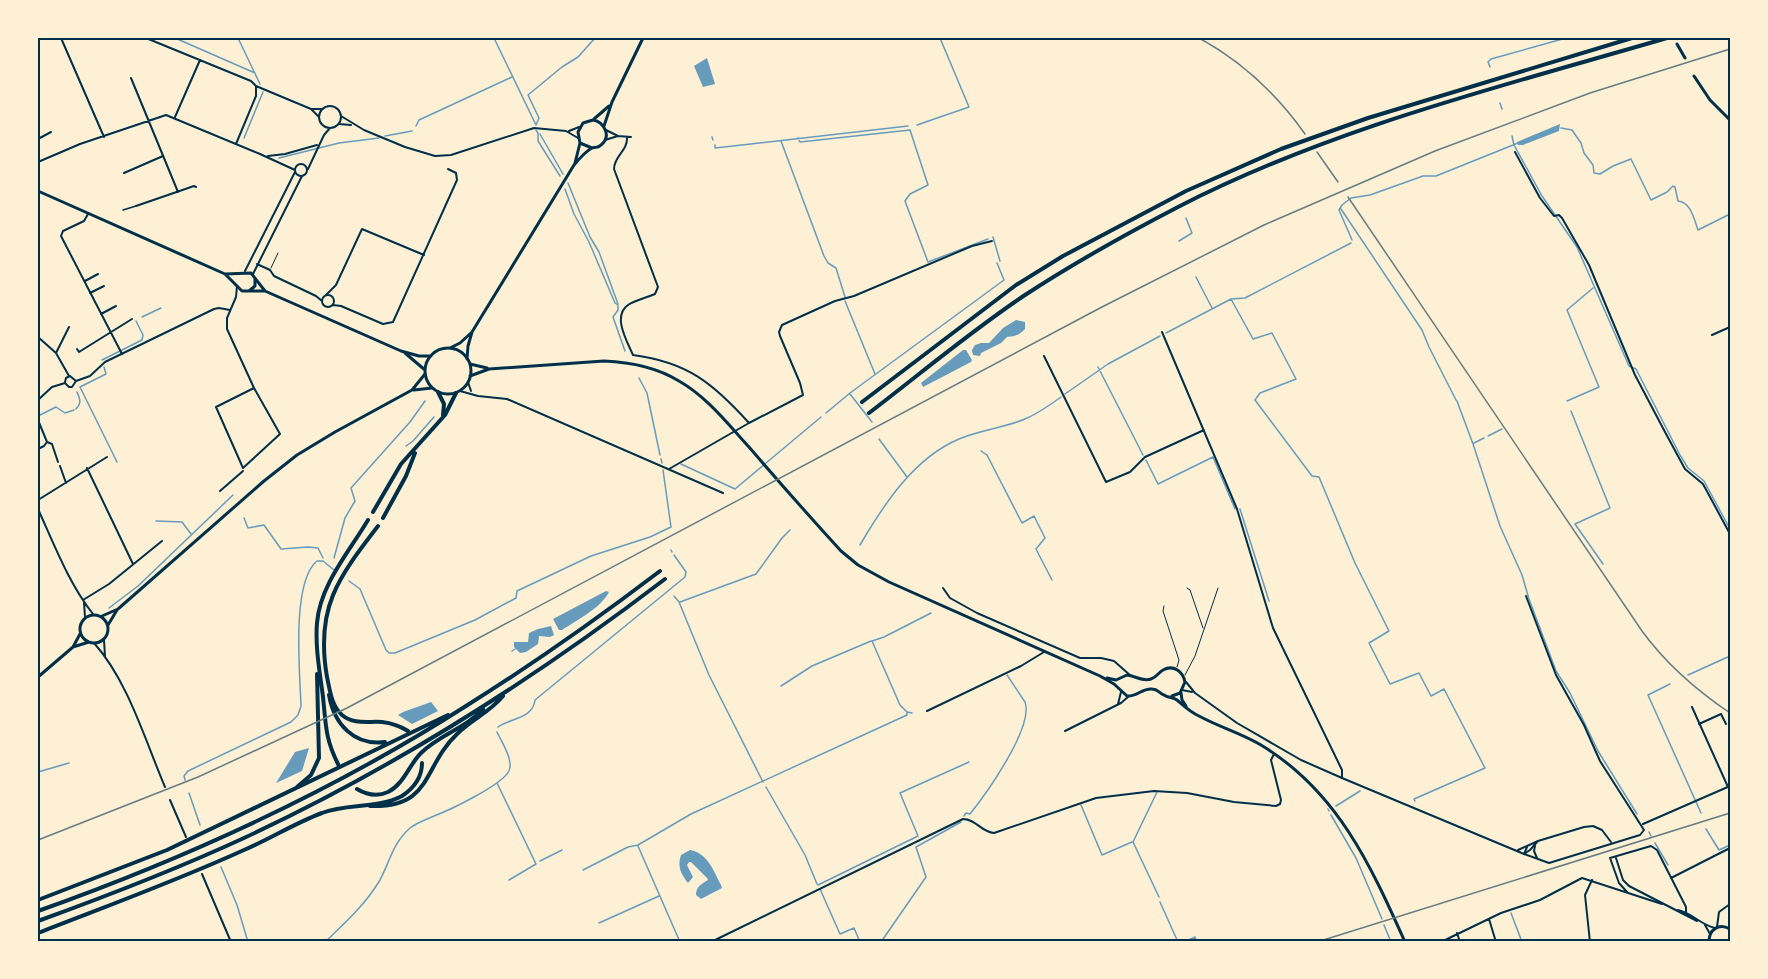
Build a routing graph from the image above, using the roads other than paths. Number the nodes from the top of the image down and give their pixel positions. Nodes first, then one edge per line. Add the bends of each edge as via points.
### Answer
1 (61, 38) edge
2 (146, 38) edge
3 (644, 38) edge
4 (1632, 38) edge
5 (1667, 38) edge
6 (1677, 44) dead end
7 (1685, 58) dead end
8 (201, 59) junction
9 (1694, 76) dead end
10 (131, 78) dead end
11 (256, 86) junction
12 (612, 102) junction
13 (311, 109) junction
14 (323, 109) junction
15 (341, 116) junction
16 (175, 117) junction
17 (319, 117) junction
18 (593, 120) junction
19 (1731, 120) edge
20 (148, 121) junction
21 (339, 123) junction
22 (354, 125) junction
23 (324, 126) junction
24 (579, 127) junction
25 (330, 128) junction
26 (605, 128) junction
27 (566, 131) junction
28 (51, 132) dead end
29 (324, 135) junction
30 (618, 136) junction
31 (105, 137) junction
32 (627, 137) junction
33 (631, 137) dead end
34 (578, 138) junction
35 (38, 139) edge
36 (605, 140) junction
37 (580, 142) junction
38 (236, 144) junction
39 (316, 146) dead end
40 (592, 148) junction
41 (1515, 152) dead end
42 (163, 156) junction
43 (266, 156) junction
44 (315, 158) junction
45 (38, 162) edge
46 (304, 164) junction
47 (297, 165) junction
48 (574, 165) junction
49 (290, 166) junction
50 (308, 169) junction
51 (448, 169) dead end
52 (295, 171) junction
53 (124, 173) dead end
54 (302, 176) junction
55 (196, 187) dead end
56 (38, 191) edge
57 (178, 192) junction
58 (135, 206) joint
59 (123, 210) dead end
60 (88, 214) junction
61 (274, 215) junction
62 (280, 218) junction
63 (992, 241) dead end
64 (278, 254) dead end
65 (424, 255) junction
66 (257, 264) junction
67 (270, 270) junction
68 (244, 272) junction
69 (98, 274) dead end
70 (225, 274) junction
71 (253, 274) junction
72 (255, 279) junction
73 (84, 281) junction
74 (237, 285) junction
75 (104, 286) dead end
76 (333, 288) junction
77 (246, 291) junction
78 (265, 291) junction
79 (90, 293) junction
80 (316, 296) junction
81 (325, 296) junction
82 (236, 297) junction
83 (334, 299) junction
84 (322, 301) junction
85 (333, 305) junction
86 (117, 306) dead end
87 (341, 306) junction
88 (230, 310) junction
89 (101, 314) junction
90 (132, 319) dead end
91 (69, 327) dead end
92 (1731, 327) edge
93 (111, 332) junction
94 (472, 332) junction
95 (1162, 332) dead end
96 (1712, 335) dead end
97 (38, 337) edge
98 (77, 349) dead end
99 (448, 349) junction
100 (401, 351) junction
101 (120, 352) junction
102 (56, 353) junction
103 (431, 356) junction
104 (1044, 356) dead end
105 (468, 361) junction
106 (489, 369) junction
107 (425, 372) junction
108 (69, 376) junction
109 (470, 376) junction
110 (76, 381) junction
111 (468, 382) junction
112 (65, 383) junction
113 (254, 388) junction
114 (432, 388) junction
115 (412, 390) junction
116 (438, 392) junction
117 (458, 392) junction
118 (473, 393) junction
119 (38, 400) edge
120 (862, 402) dead end
121 (869, 413) dead end
122 (442, 419) junction
123 (38, 420) edge
124 (749, 423) junction
125 (1204, 430) junction
126 (47, 442) junction
127 (38, 449) edge
128 (416, 449) junction
129 (107, 457) dead end
130 (87, 468) junction
131 (667, 468) junction
132 (243, 471) dead end
133 (66, 483) junction
134 (220, 491) dead end
135 (723, 493) dead end
136 (38, 500) edge
137 (38, 509) edge
138 (373, 512) dead end
139 (383, 518) dead end
140 (368, 520) dead end
141 (378, 526) dead end
142 (1731, 534) edge
143 (162, 541) dead end
144 (133, 564) junction
145 (660, 571) dead end
146 (665, 579) dead end
147 (943, 588) dead end
148 (1187, 588) dead end
149 (1218, 588) dead end
150 (1526, 596) dead end
151 (83, 602) junction
152 (1164, 606) dead end
153 (118, 609) junction
154 (93, 614) junction
155 (102, 616) junction
156 (85, 618) junction
157 (108, 625) junction
158 (1204, 630) junction
159 (80, 634) junction
160 (104, 640) junction
161 (91, 643) junction
162 (73, 647) junction
163 (1039, 650) junction
164 (1045, 652) junction
165 (1038, 655) junction
166 (105, 656) junction
167 (318, 658) junction
168 (1121, 665) junction
169 (1176, 669) junction
170 (1100, 676) junction
171 (1131, 676) junction
172 (38, 677) edge
173 (328, 677) junction
174 (1122, 678) junction
175 (1185, 679) junction
176 (1120, 690) junction
177 (1182, 691) junction
178 (506, 693) junction
179 (1195, 693) junction
180 (1131, 696) junction
181 (1170, 697) junction
182 (1118, 704) junction
183 (485, 706) junction
184 (465, 707) junction
185 (1692, 707) dead end
186 (927, 711) dead end
187 (1190, 711) junction
188 (1699, 724) junction
189 (1726, 724) dead end
190 (408, 731) dead end
191 (1065, 731) dead end
192 (394, 740) junction
193 (1274, 754) junction
194 (422, 763) dead end
195 (339, 764) dead end
196 (1342, 778) junction
197 (165, 787) dead end
198 (1729, 787) edge
199 (357, 789) dead end
200 (289, 792) junction
201 (170, 800) dead end
202 (357, 805) junction
203 (1643, 824) dead end
204 (186, 837) dead end
205 (1538, 841) junction
206 (1610, 843) junction
207 (1534, 846) junction
208 (1527, 847) junction
209 (1731, 848) edge
210 (1516, 850) junction
211 (1524, 854) junction
212 (1614, 857) junction
213 (1539, 860) junction
214 (201, 874) dead end
215 (1615, 875) junction
216 (1671, 879) junction
217 (1592, 880) junction
218 (1606, 885) junction
219 (1627, 892) junction
220 (38, 900) edge
221 (1665, 903) junction
222 (1731, 904) edge
223 (1678, 910) junction
224 (38, 911) edge
225 (1686, 913) junction
226 (1489, 919) junction
227 (38, 921) edge
228 (1697, 921) junction
229 (1705, 925) junction
230 (1716, 927) junction
231 (1731, 929) edge
232 (38, 933) edge
233 (1457, 933) junction
234 (1710, 934) junction
235 (231, 942) edge
236 (711, 942) edge
237 (1405, 942) edge
238 (1441, 942) edge
239 (1460, 942) edge
240 (1496, 942) edge
241 (1590, 942) edge
242 (1709, 942) edge

1 - 31 street
2 - 8 street
3 - 12 main road
4 - 120 highway via 1318,135 1186,191 1063,255
5 - 121 highway via 1431,107 1307,150 1178,206 1023,296
6 - 7 main road
8 - 11 street
8 - 16 street
9 - 19 main road via 1710,100
10 - 20 street
11 - 13 street
11 - 38 street via 257,93
12 - 18 main road
12 - 26 main road
13 - 14 street
13 - 17 street
14 - 15 street via 334,107
14 - 17 street
15 - 21 street
15 - 22 street
16 - 20 street
16 - 38 street
17 - 23 street
18 - 24 main road
18 - 26 main road
20 - 31 street
20 - 42 street
21 - 22 street
21 - 25 street
22 - 27 street via 435,156 451,155 529,129
23 - 25 street
23 - 29 street
24 - 27 street
24 - 34 main road
25 - 29 street
26 - 30 street
26 - 36 main road
27 - 34 street
28 - 35 street
29 - 44 street
30 - 32 street
30 - 36 street
31 - 45 street
32 - 33 street
32 - 124 street via 626,147 614,167 658,287 655,294 626,306 622,313 622,327 633,355 669,363 699,376
34 - 37 main road
36 - 40 main road via 601,146
37 - 40 main road
37 - 48 main road
38 - 43 street
39 - 43 street
40 - 48 main road
41 - 142 street via 1540,198 1554,216 1559,215 1576,241 1635,375 1685,469 1703,484
42 - 53 street
42 - 57 street
43 - 49 street
44 - 46 street
44 - 50 street
46 - 47 street
46 - 50 street
47 - 49 street
47 - 52 street
48 - 94 main road
49 - 52 street
50 - 54 street
51 - 65 street via 456,173 457,180
52 - 54 street
52 - 61 street
54 - 62 street
55 - 57 street
56 - 60 main road
57 - 58 street
58 - 59 street
60 - 70 main road
60 - 73 street via 84,221 61,235
61 - 62 street
61 - 68 street
62 - 66 street
63 - 124 street via 836,300 782,325 780,336 803,395
64 - 67 lane
65 - 76 street via 362,229
65 - 87 street via 390,323 380,323
66 - 67 street
66 - 71 street
67 - 80 street via 274,276
68 - 70 main road
68 - 71 main road
68 - 74 main road via 236,278
69 - 73 street
70 - 74 main road
71 - 72 main road
72 - 77 main road via 255,285
72 - 78 main road
73 - 79 street
74 - 77 main road
74 - 82 street
75 - 79 street
76 - 81 street
76 - 83 street
77 - 78 main road
77 - 82 street
78 - 100 main road
79 - 89 street
80 - 81 street
80 - 84 street
81 - 83 street
81 - 84 street
82 - 88 street
83 - 85 street
83 - 87 street
84 - 85 street via 326,307
85 - 87 street
86 - 89 street
88 - 101 street via 218,308
88 - 113 street via 227,329
89 - 93 street
90 - 93 street
91 - 102 street
92 - 96 street
93 - 98 street via 80,352
93 - 101 street
94 - 99 main road
94 - 105 main road
95 - 125 street
97 - 102 street
99 - 103 main road
99 - 105 main road via 460,352
100 - 103 main road
100 - 107 main road
101 - 110 street
102 - 108 street
103 - 107 main road
104 - 125 street via 1106,482 1131,472 1145,457
105 - 106 main road
105 - 109 main road
106 - 109 main road
106 - 163 main road via 629,363 678,380 722,417 858,565
107 - 114 main road
107 - 115 main road
108 - 110 street
108 - 112 street
109 - 111 main road
110 - 112 street via 72,387
111 - 117 main road
111 - 118 street
112 - 119 street via 52,387
113 - 113 street via 280,434 243,468 216,407
114 - 115 main road
114 - 116 main road
115 - 153 main road via 297,455
116 - 117 main road
116 - 122 highway via 444,404
117 - 118 street
117 - 122 highway
118 - 131 street via 507,399
122 - 128 highway
123 - 126 street
124 - 131 street
125 - 196 street via 1238,509 1273,628 1342,770
126 - 127 street
126 - 133 street via 52,444
128 - 138 highway via 401,464
128 - 139 highway
129 - 130 street
130 - 133 street
130 - 144 street
131 - 135 street
132 - 134 street
133 - 136 street
137 - 151 street
140 - 167 highway via 325,592 317,624
141 - 173 highway via 340,579 328,604 324,634
143 - 144 street
144 - 151 street
145 - 184 highway
146 - 178 highway
147 - 168 street via 950,598 969,609 1080,658 1111,659
148 - 158 lane
149 - 158 lane
150 - 206 street via 1556,675 1600,761 1644,829 1640,835
151 - 154 street
151 - 156 street
152 - 169 lane via 1179,660
153 - 155 main road
153 - 157 main road
154 - 155 main road
154 - 156 main road
155 - 157 main road
156 - 159 main road
157 - 160 main road
158 - 175 lane
159 - 161 main road
159 - 162 main road
160 - 161 main road
160 - 166 street
161 - 162 main road
161 - 166 street
162 - 172 main road
163 - 164 main road
163 - 165 street
164 - 165 street
164 - 170 main road
165 - 186 street
166 - 197 street
167 - 195 highway via 325,729
167 - 200 highway via 319,758 308,779
168 - 171 street
168 - 174 street
169 - 171 main road via 1165,669 1149,680
169 - 175 main road
170 - 174 main road
170 - 176 main road
171 - 174 main road
173 - 190 highway via 333,701 343,716 359,722 390,723
173 - 192 highway via 332,712 348,733 371,743
174 - 176 main road
175 - 177 main road
175 - 179 street
176 - 180 main road
176 - 182 street
177 - 179 street
177 - 181 main road
177 - 187 main road via 1182,700
178 - 183 highway
178 - 202 highway via 452,739 414,795 391,805
179 - 196 street via 1260,737
180 - 181 main road via 1154,689
180 - 182 street
181 - 187 main road
182 - 191 street
183 - 199 highway via 475,717 427,748 390,791 372,795
183 - 227 highway via 358,781 261,830 122,890
184 - 192 highway
184 - 224 highway via 355,771 239,830
185 - 188 street
187 - 193 main road
188 - 189 street via 1722,714
188 - 198 street
192 - 200 highway
193 - 236 street via 1271,760 1281,800 1276,806 1154,791 1101,797 994,833 963,819
193 - 237 main road via 1302,776 1344,823 1365,857
194 - 202 highway via 417,782 404,794
196 - 210 street
198 - 203 street
200 - 220 highway via 167,850
201 - 204 street
202 - 232 highway via 322,813 184,876
205 - 206 street via 1590,826 1602,830
205 - 207 street
205 - 208 street
206 - 213 street via 1549,863
207 - 211 street
207 - 213 street
208 - 210 street
208 - 211 street
209 - 216 street
210 - 211 street
211 - 213 street
212 - 215 street via 1610,860
212 - 216 street via 1653,847
212 - 221 street via 1625,883
214 - 235 street
215 - 218 street via 1613,882
215 - 219 street
216 - 225 street
217 - 218 street
217 - 226 street via 1582,878 1540,900
217 - 241 street via 1585,895
218 - 219 street
219 - 221 street
221 - 223 street
222 - 230 street via 1719,912
223 - 225 street
223 - 228 street
225 - 228 street
226 - 233 street
226 - 240 street
228 - 229 street
229 - 230 street
229 - 234 street
230 - 231 main road
230 - 234 main road
233 - 238 street
233 - 239 street
234 - 242 main road

